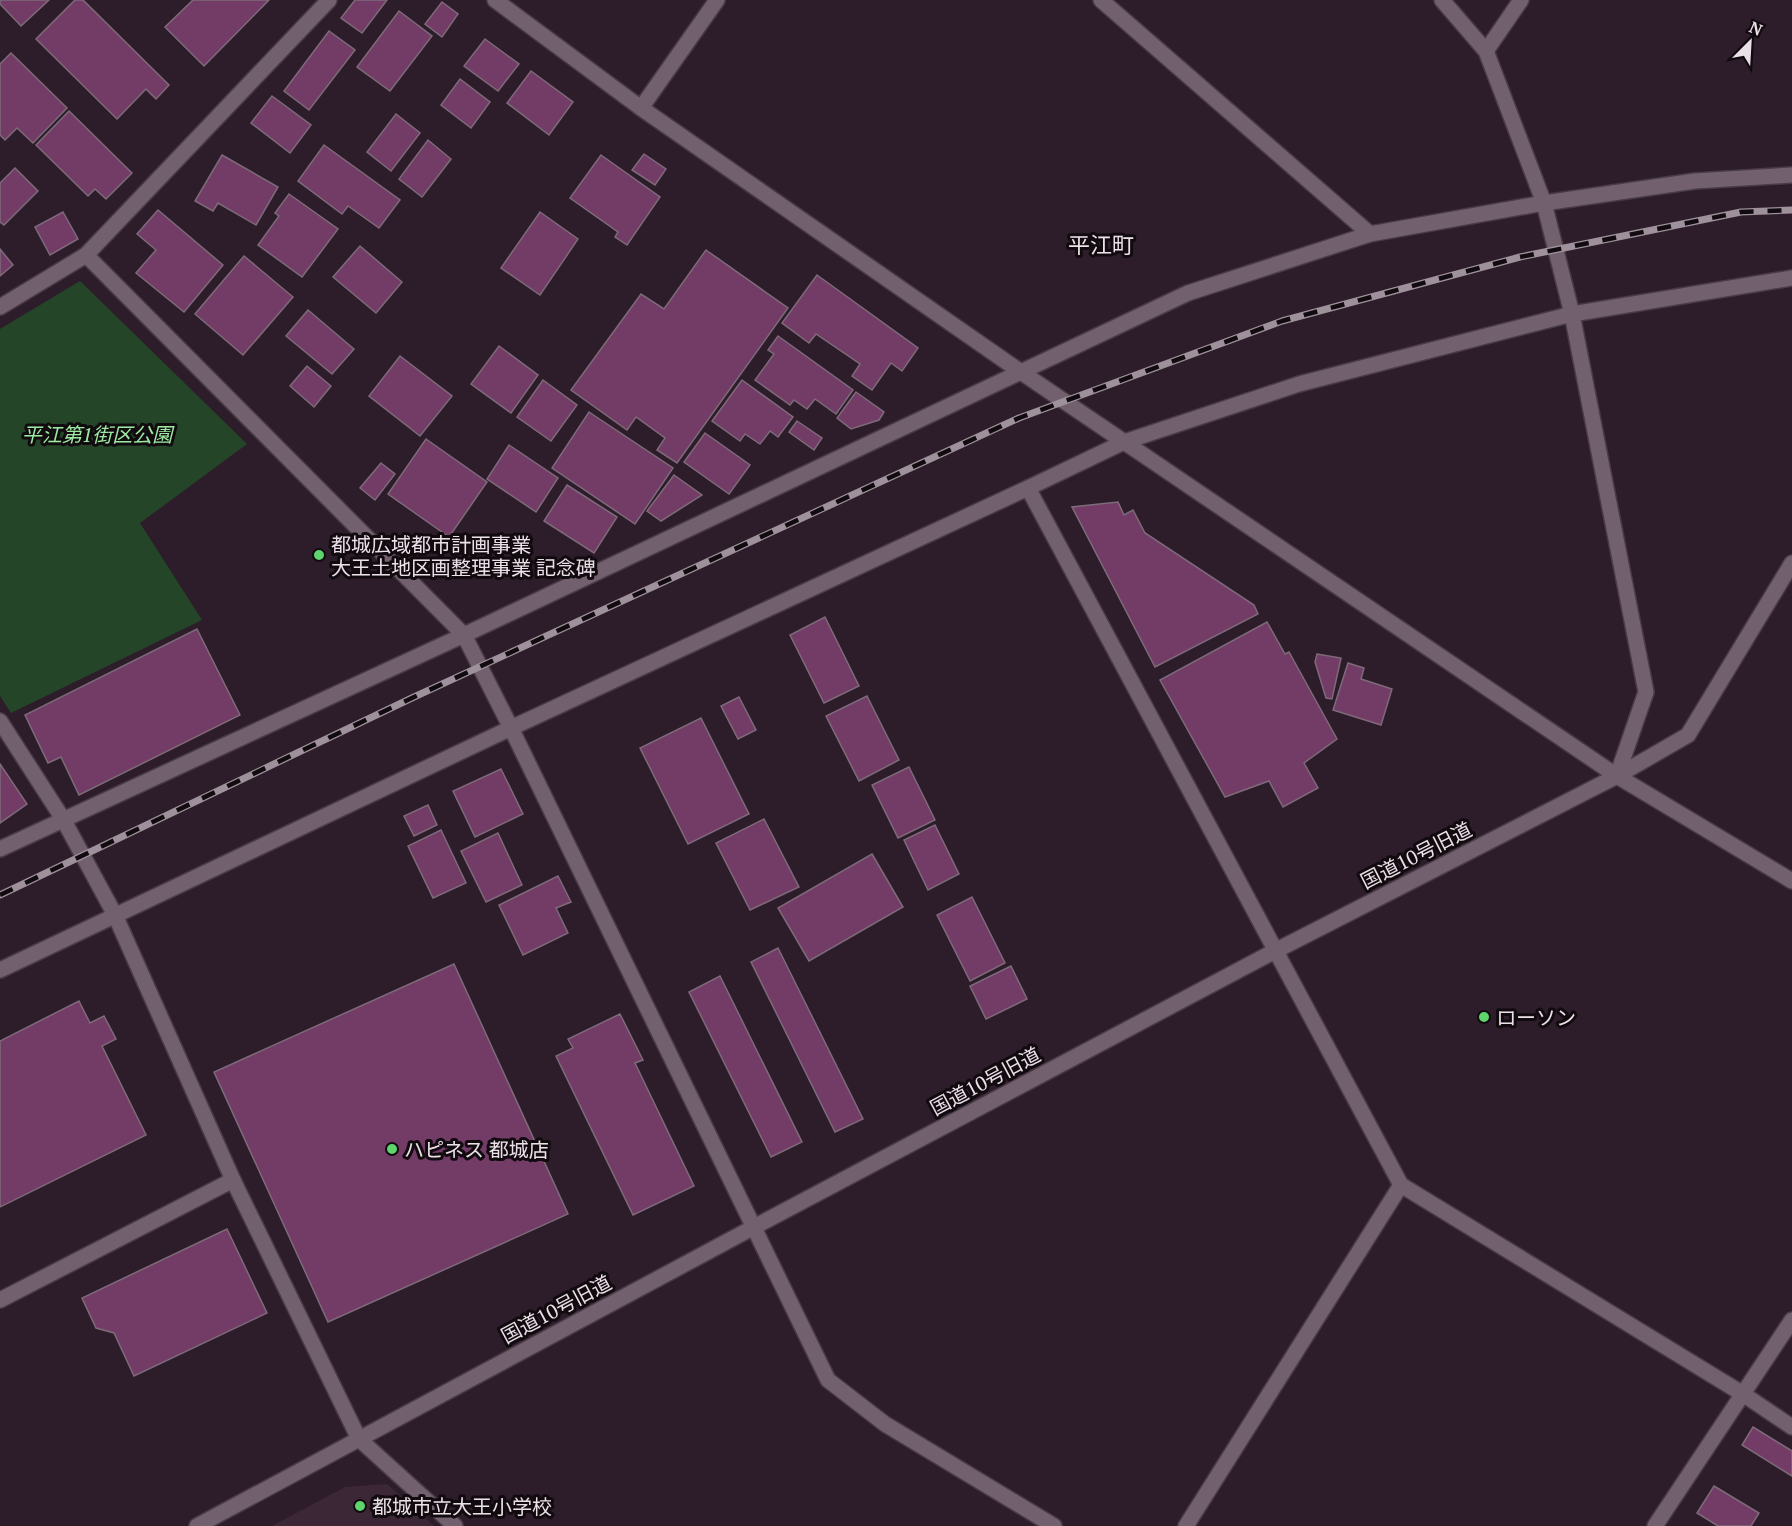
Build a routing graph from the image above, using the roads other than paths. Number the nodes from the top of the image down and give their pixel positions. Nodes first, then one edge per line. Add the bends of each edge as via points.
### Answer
1 (329, 0) edge
2 (495, 0) edge
3 (717, 0) edge
4 (1101, 0) edge
5 (1442, 0) edge
6 (1521, 0) edge
7 (1486, 51) junction
8 (641, 108) junction
9 (1792, 175) edge
10 (1544, 203) junction
11 (1370, 234) junction
12 (86, 255) junction
13 (1792, 278) edge
14 (0, 307) edge
15 (1572, 314) junction
16 (1021, 372) junction
17 (1124, 442) junction
18 (1028, 488) junction
19 (1792, 563) edge
20 (464, 635) junction
21 (0, 721) edge
22 (511, 728) junction
23 (1617, 776) junction
24 (63, 819) junction
25 (0, 849) edge
26 (1792, 881) edge
27 (115, 915) junction
28 (1275, 951) junction
29 (0, 970) edge
30 (233, 1180) junction
31 (1401, 1185) junction
32 (754, 1227) junction
33 (0, 1299) edge
34 (1792, 1320) edge
35 (1743, 1394) junction
36 (1792, 1427) edge
37 (359, 1439) junction
38 (197, 1526) edge
39 (455, 1526) edge
40 (1054, 1526) edge
41 (1186, 1526) edge
42 (1655, 1526) edge

1 - 12 street
2 - 8 street
3 - 8 street
4 - 11 street
5 - 7 street
6 - 7 street
7 - 10 street
8 - 16 street
9 - 10 street via 1695,181
10 - 11 street
10 - 15 street
11 - 16 street via 1188,293
12 - 14 street
12 - 20 street
13 - 15 street
15 - 17 street
15 - 23 street via 1646,692
16 - 17 street
16 - 20 street
17 - 18 street
17 - 23 street
18 - 22 street
18 - 28 street
19 - 23 street, 国道10号旧道 via 1688,735
20 - 22 street
20 - 24 street
21 - 24 street
22 - 27 street
22 - 32 street
23 - 26 street
23 - 28 street, 国道10号旧道
24 - 25 street
24 - 27 street
27 - 29 street
27 - 30 street
28 - 31 street
28 - 32 street, 国道10号旧道
30 - 33 street
30 - 37 street
31 - 35 street
31 - 41 street
32 - 37 street, 国道10号旧道
32 - 40 street via 828,1380 885,1424
34 - 35 street
35 - 36 street
35 - 42 street
37 - 38 street, 国道10号旧道
37 - 39 street

